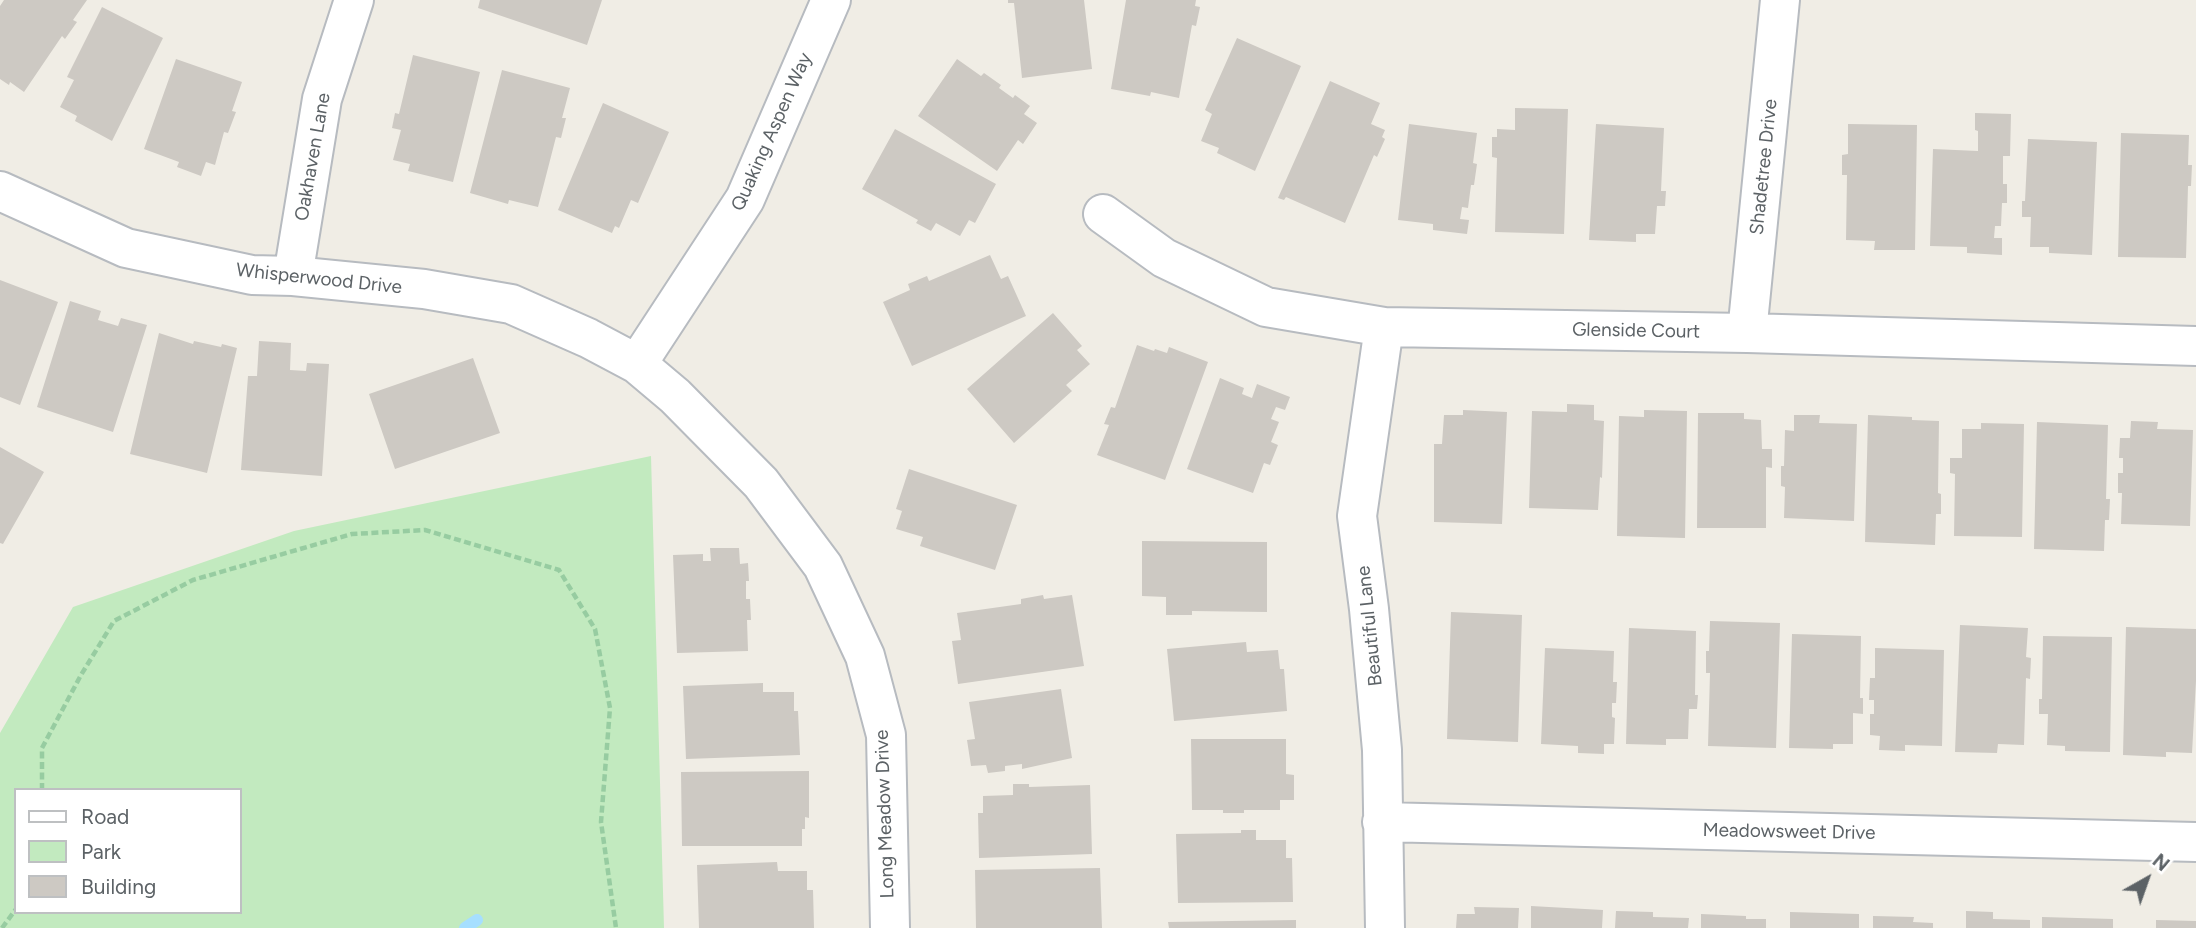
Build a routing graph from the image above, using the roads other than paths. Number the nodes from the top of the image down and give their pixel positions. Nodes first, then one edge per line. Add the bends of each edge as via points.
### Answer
1 (354, 0) edge
2 (831, 0) edge
3 (1780, 0) edge
4 (0, 191) edge
5 (1103, 214) dead end
6 (293, 276) junction
7 (1384, 327) junction
8 (1747, 333) junction
9 (2196, 346) edge
10 (637, 365) junction
11 (1382, 822) junction
12 (2196, 842) edge
13 (890, 928) edge
14 (1385, 928) edge

1 - 6 street, Oakhaven Lane via 322,99
2 - 10 street, Quaking Aspen Way via 746,199
3 - 8 street, Shadetree Drive
4 - 6 street, Whisperwood Drive via 126,248 253,275
5 - 7 street, Glenside Court via 1164,258 1266,307
6 - 10 street, Whisperwood Drive via 424,289 511,304
7 - 8 street, Glenside Court
7 - 11 street, Beautiful Lane via 1357,516 1381,737
8 - 9 street, Glenside Court
10 - 13 street, Long Meadow Drive via 675,396 761,483 823,566 865,656 886,735
11 - 12 street, Meadowsweet Drive
11 - 14 street, Beautiful Lane

